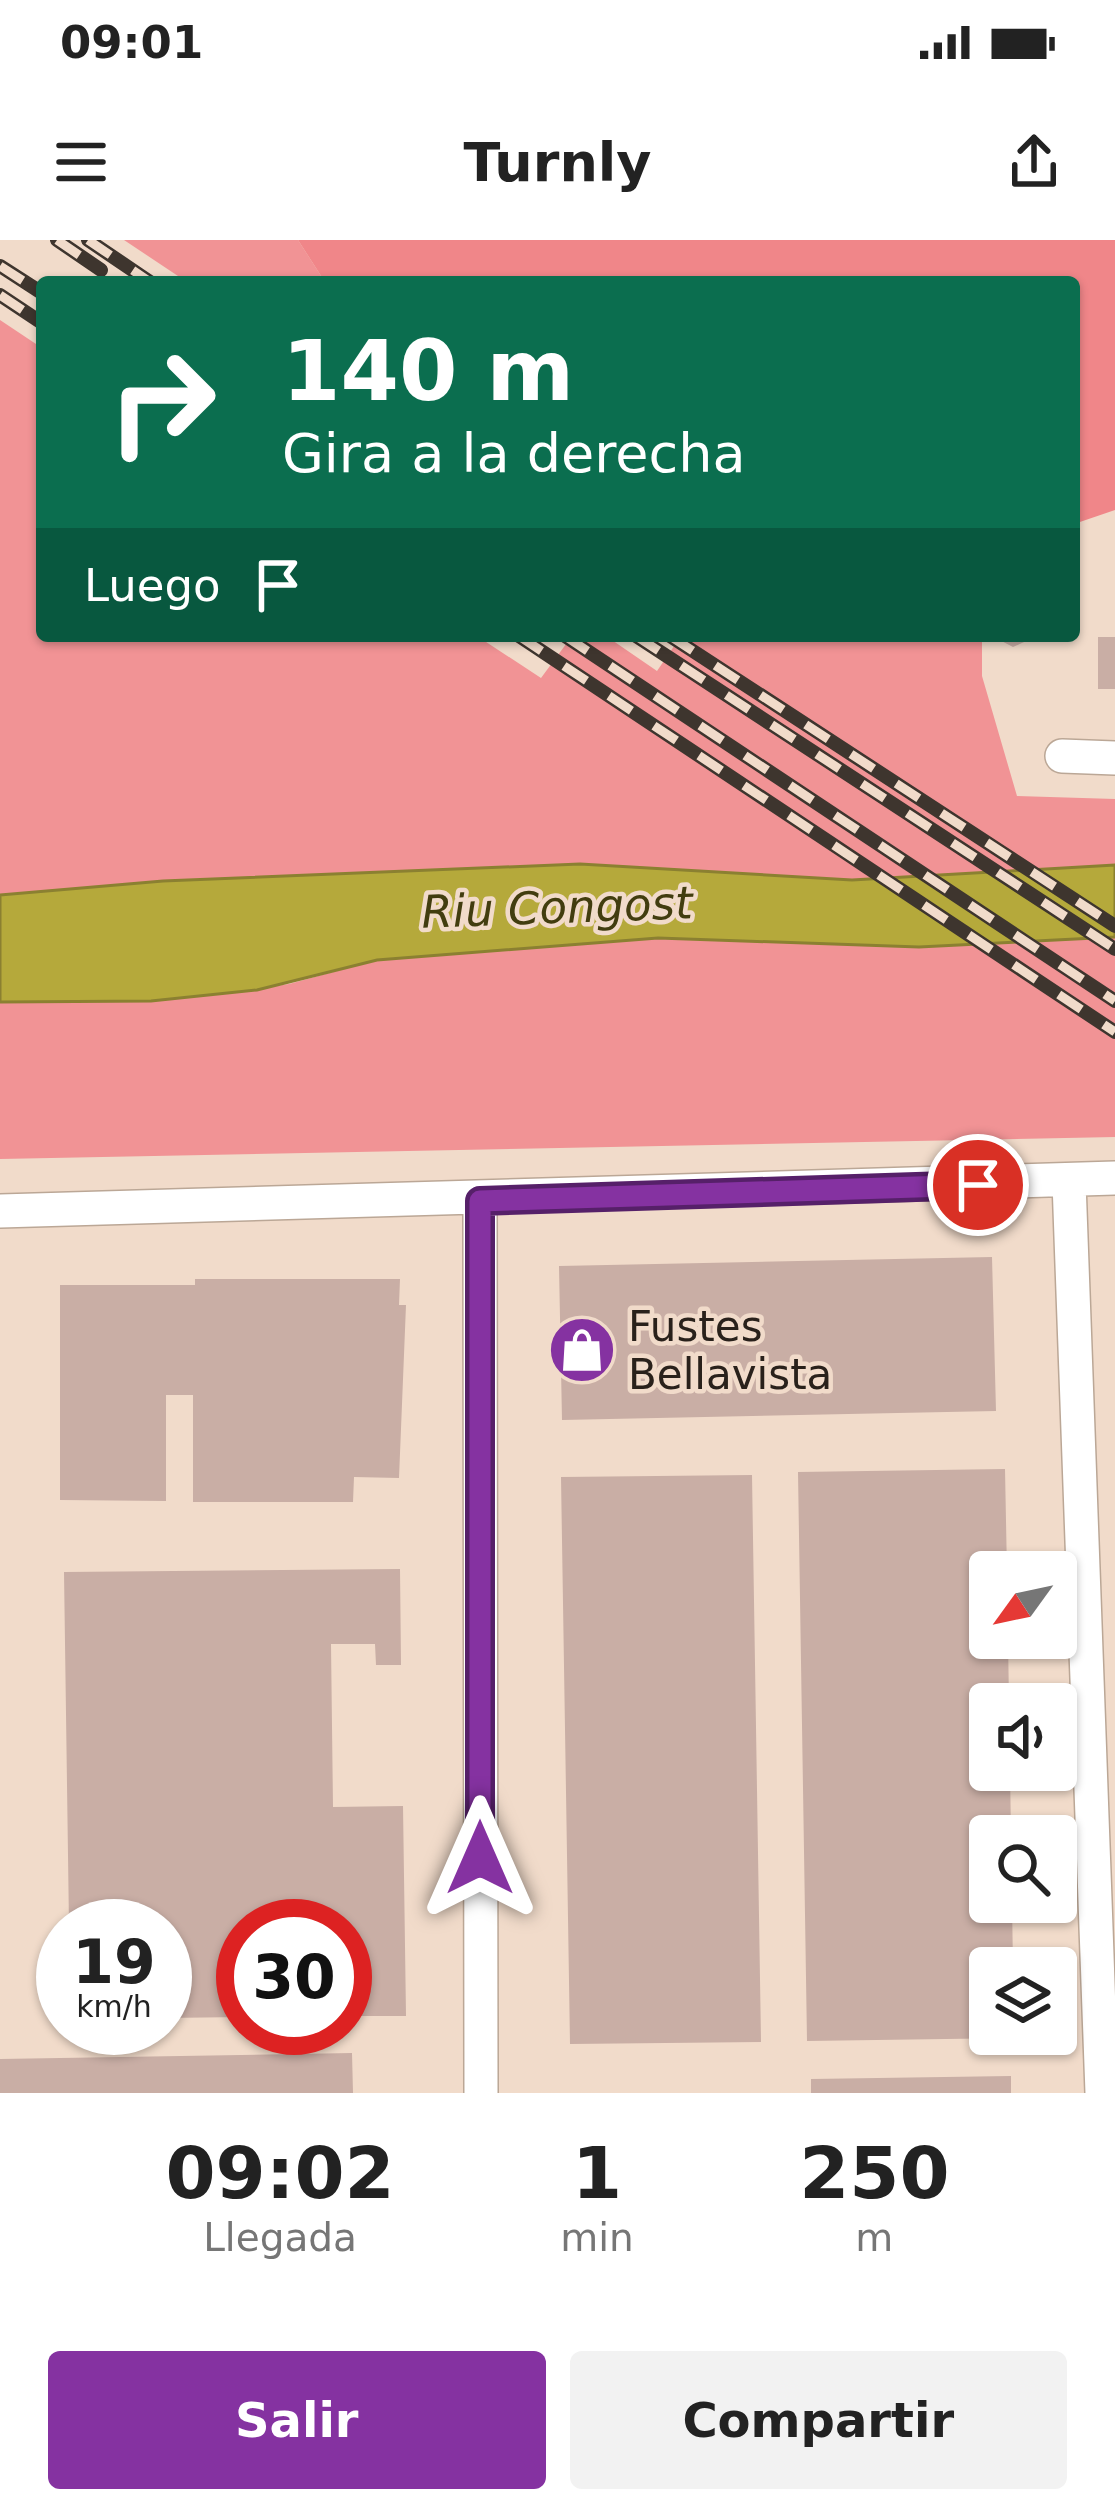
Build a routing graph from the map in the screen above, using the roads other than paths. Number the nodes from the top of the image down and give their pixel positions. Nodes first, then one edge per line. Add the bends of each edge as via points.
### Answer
1 (1062, 756) dead end
2 (1115, 758) edge
3 (1115, 1178) edge
4 (1069, 1182) junction
5 (480, 1201) junction
6 (0, 1211) edge
7 (1107, 2073) edge
8 (481, 2093) edge

1 - 2 street
3 - 4 street
4 - 5 street
4 - 7 street
5 - 6 street
5 - 8 street

